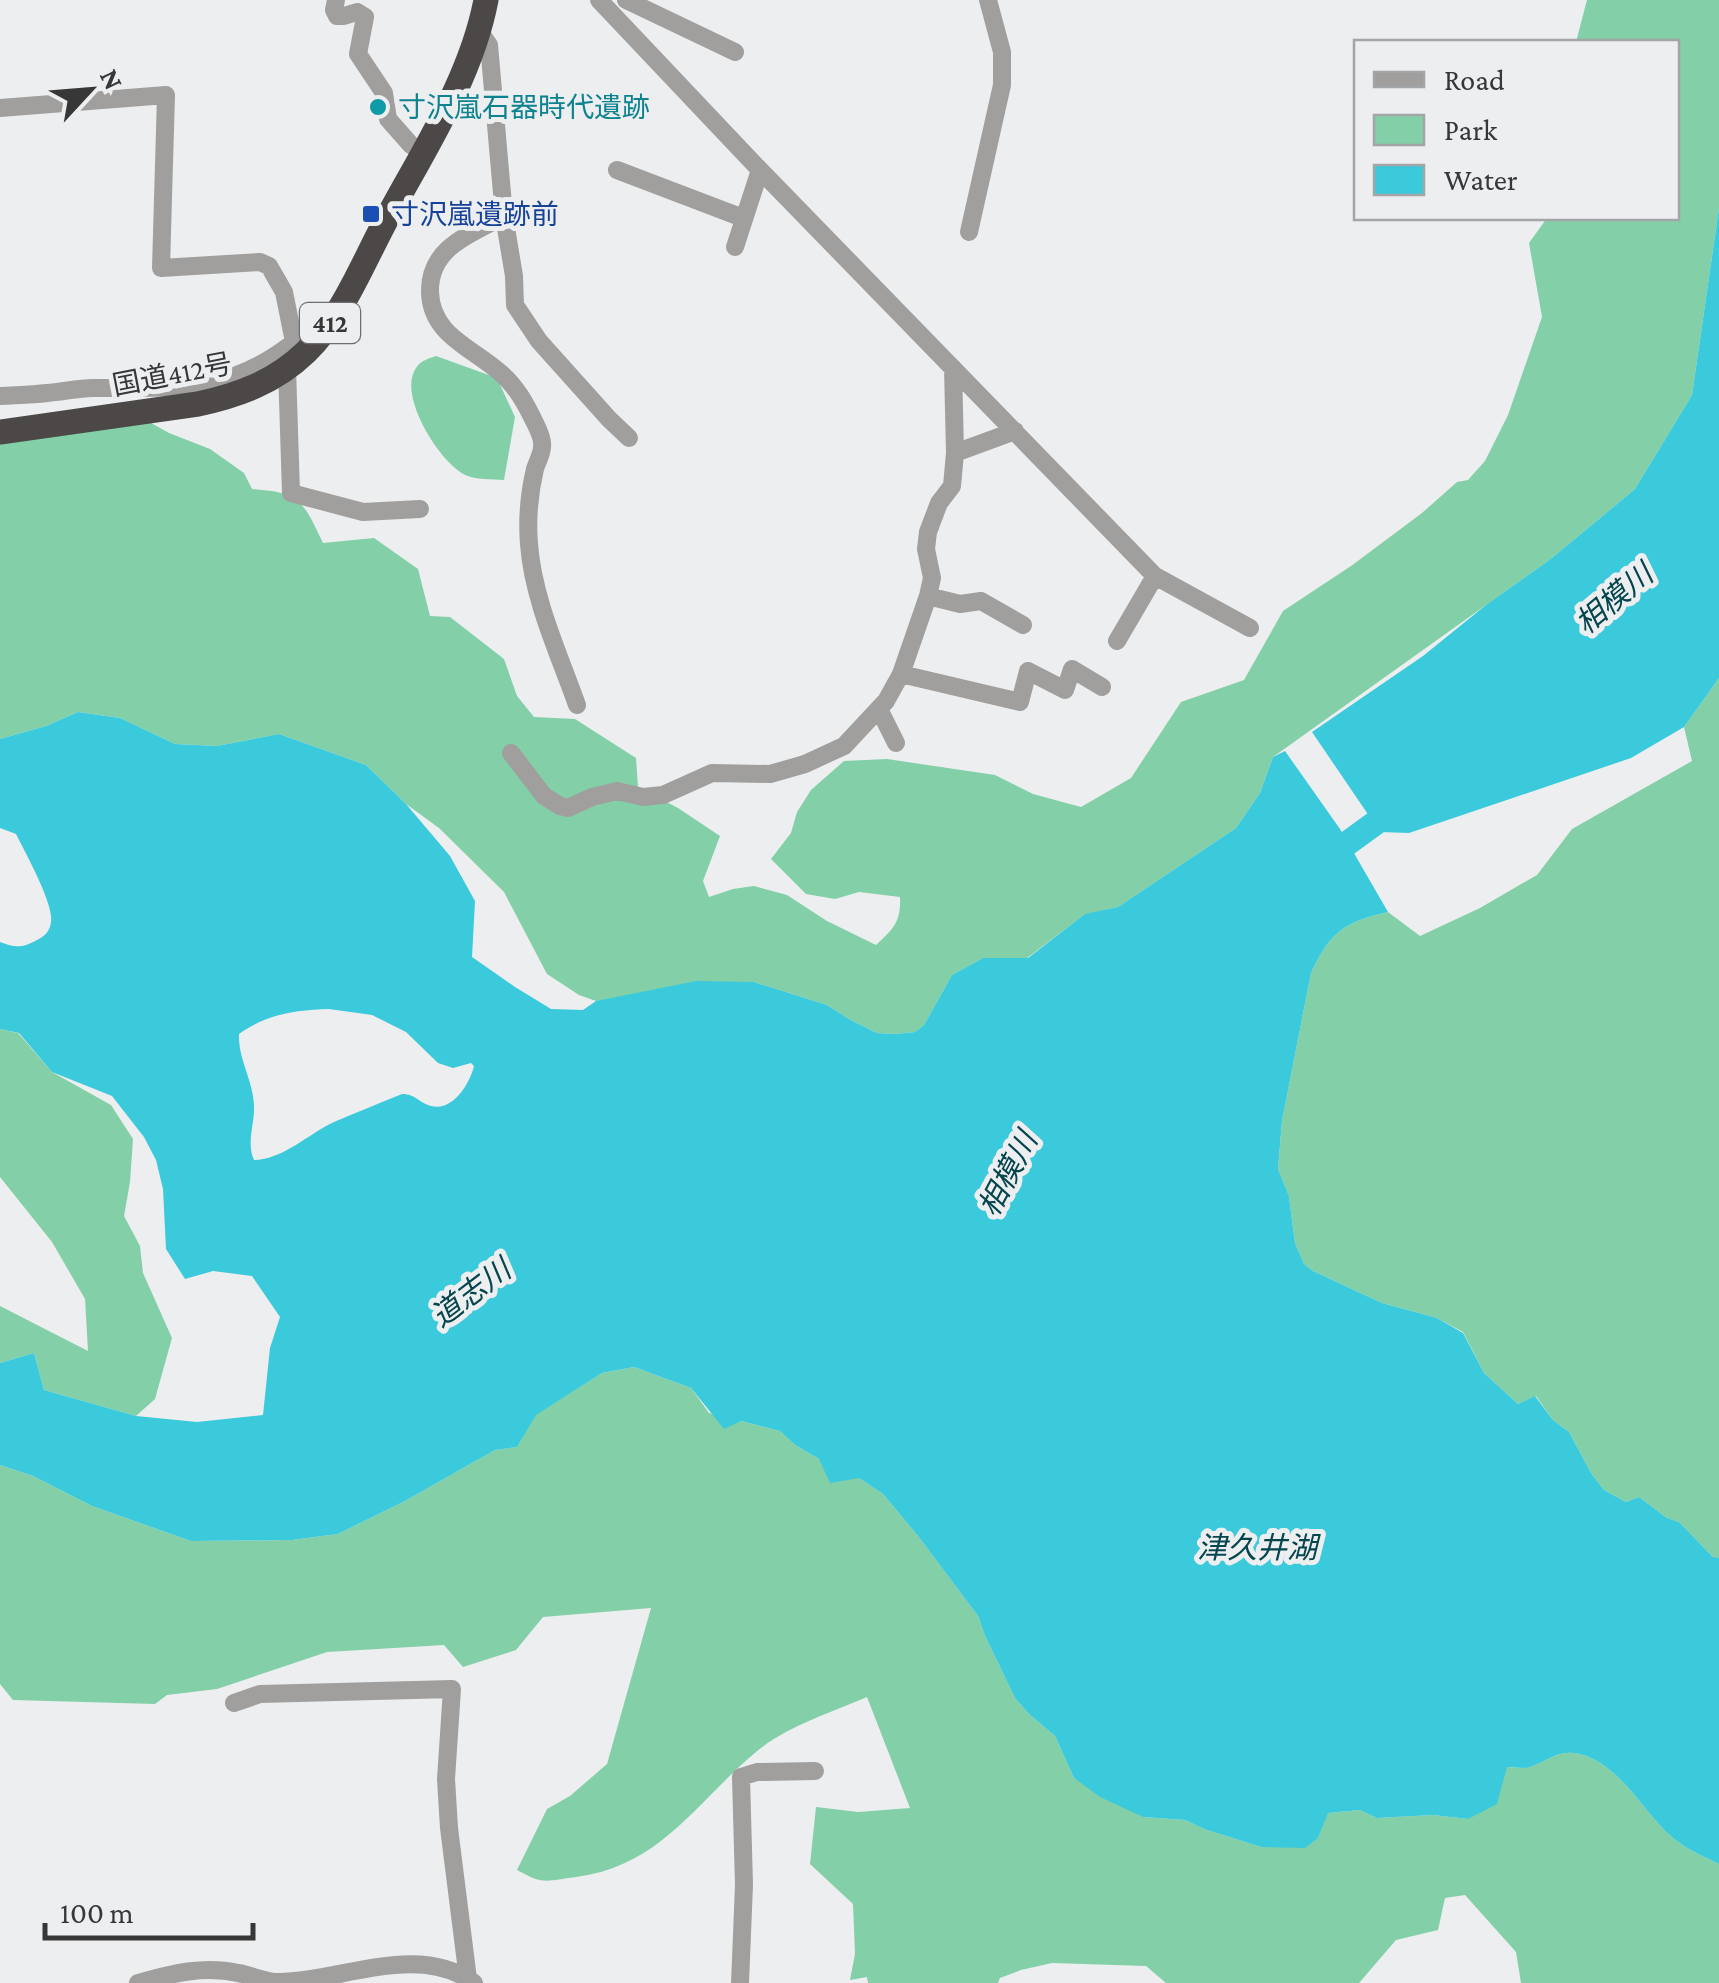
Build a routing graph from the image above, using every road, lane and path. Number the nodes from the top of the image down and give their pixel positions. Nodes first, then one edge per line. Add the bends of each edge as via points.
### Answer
1 (336, 0) edge
2 (486, 0) edge
3 (626, 0) edge
4 (988, 0) edge
5 (601, 1) edge
6 (480, 32) junction
7 (735, 52) dead end
8 (0, 108) edge
9 (422, 152) junction
10 (617, 170) dead end
11 (760, 170) junction
12 (504, 216) junction
13 (743, 218) junction
14 (970, 232) dead end
15 (735, 247) dead end
16 (295, 354) junction
17 (952, 368) junction
18 (0, 396) edge
19 (1015, 431) junction
20 (0, 432) edge
21 (630, 438) dead end
22 (955, 453) junction
23 (420, 509) dead end
24 (1155, 576) junction
25 (928, 596) junction
26 (1023, 625) dead end
27 (1250, 628) dead end
28 (1118, 641) dead end
29 (900, 674) junction
30 (1102, 687) dead end
31 (577, 705) dead end
32 (879, 710) junction
33 (896, 744) dead end
34 (511, 753) dead end
35 (234, 1704) dead end
36 (815, 1771) dead end
37 (471, 1981) edge
38 (138, 1983) edge
39 (740, 1983) edge

1 - 9 street via 337,16 365,17 358,54 384,93 388,119
2 - 6 highway, 国道412号 / 412
3 - 7 street
4 - 14 street via 1002,52 1002,85
5 - 11 street
6 - 9 highway, 国道412号 / 412
6 - 12 street via 489,45
8 - 16 street via 166,94 161,268 269,266 284,292
9 - 16 highway, 国道412号 / 412 via 341,306 317,340
10 - 13 street
11 - 13 street
11 - 17 street
12 - 21 street via 516,306 539,341
12 - 31 street via 440,254 430,296 450,336 520,392 538,429 543,446 528,510 529,549
13 - 15 street
16 - 18 street via 238,376 178,388
16 - 20 highway, 国道412号 / 412 via 250,389 226,398
16 - 23 street via 291,493 363,512
17 - 19 street
17 - 22 street
19 - 22 street
19 - 24 street
22 - 25 street via 952,486 928,532
24 - 27 street
24 - 28 street
25 - 26 street via 981,601
25 - 29 street
29 - 30 street via 1020,702 1028,671 1065,690 1072,668
29 - 32 street
32 - 33 street
32 - 34 street via 844,746 805,764 770,774 712,774 663,795 616,791 568,808 544,796
35 - 37 street via 260,1694 452,1689 448,1812
36 - 39 street via 741,1777
37 - 38 street via 422,1966 276,1982 198,1970

